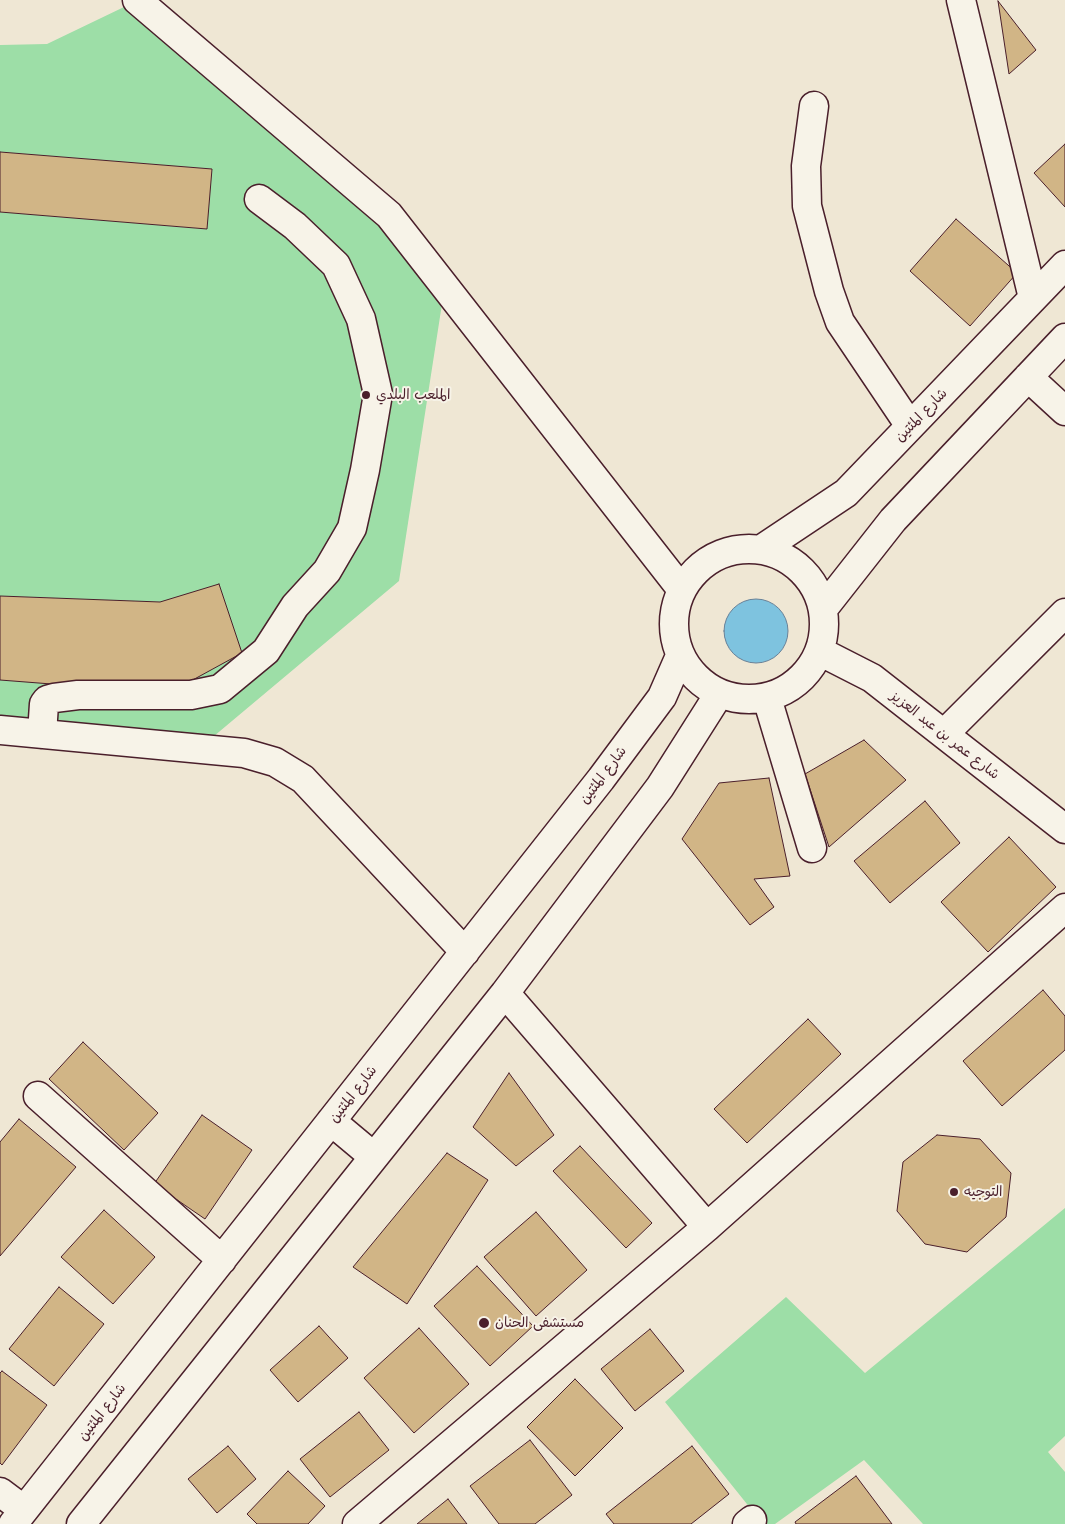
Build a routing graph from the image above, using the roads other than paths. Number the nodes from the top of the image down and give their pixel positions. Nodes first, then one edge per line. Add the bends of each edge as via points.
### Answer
1 (137, 0) edge
2 (961, 0) edge
3 (814, 106) dead end
4 (259, 199) dead end
5 (1065, 265) edge
6 (1033, 298) junction
7 (1065, 338) edge
8 (1028, 377) junction
9 (1065, 410) edge
10 (910, 426) junction
11 (762, 549) junction
12 (682, 590) junction
13 (823, 609) junction
14 (1065, 613) edge
15 (819, 651) junction
16 (680, 656) junction
17 (719, 694) junction
18 (767, 698) junction
19 (0, 730) edge
20 (42, 734) junction
21 (944, 734) junction
22 (1065, 829) edge
23 (812, 848) dead end
24 (1065, 908) edge
25 (465, 952) junction
26 (505, 993) junction
27 (38, 1096) dead end
28 (331, 1122) junction
29 (374, 1157) junction
30 (707, 1227) junction
31 (222, 1260) junction
32 (0, 1492) edge
33 (18, 1517) edge
34 (81, 1524) edge
35 (357, 1524) edge

1 - 12 street via 389,215
2 - 6 street
3 - 10 street via 806,166 807,206 829,291 840,322
4 - 20 street via 295,226 336,265 360,319 378,394 352,528 327,572 295,606 266,652 220,689 191,695 54,698 44,704
5 - 6 street, شارع المئتين
6 - 10 street, شارع المئتين
7 - 8 street
8 - 9 street
8 - 13 street via 893,520
10 - 11 street, شارع المئتين via 846,493
11 - 12 street via 738,549 715,556 696,570
11 - 13 street via 795,564 817,592
12 - 16 street via 674,611 674,634
13 - 15 street via 824,630
14 - 21 street
15 - 18 street via 807,672 789,688
15 - 21 street, شارع عمر بن عبد العزيز via 872,678
16 - 17 street via 690,672
16 - 25 street, شارع المئتين via 662,697
17 - 18 street via 742,699
17 - 26 street via 660,787
18 - 23 street
19 - 20 street
20 - 25 street via 244,753 275,762 303,779
21 - 22 street, شارع عمر بن عبد العزيز
24 - 30 street
25 - 28 street, شارع المئتين
26 - 29 street
26 - 30 street
27 - 31 street
28 - 29 street
28 - 31 street, شارع المئتين
29 - 34 street
30 - 35 street
31 - 33 street, شارع المئتين
32 - 33 street

